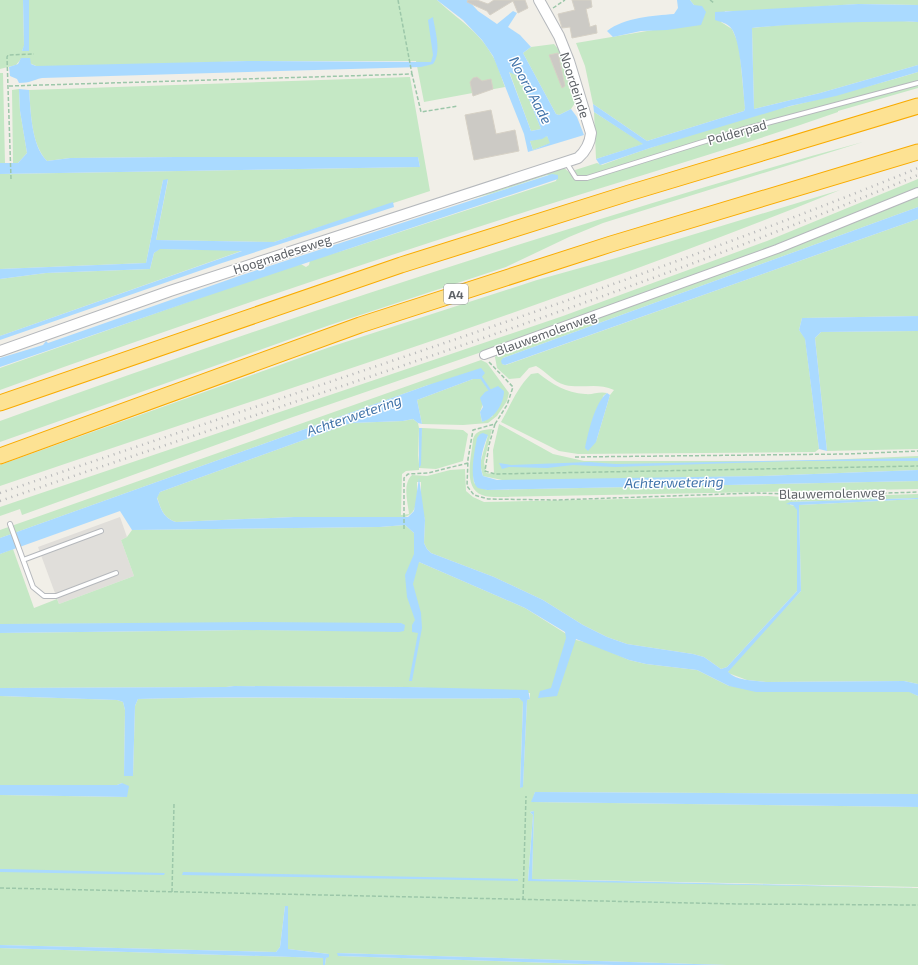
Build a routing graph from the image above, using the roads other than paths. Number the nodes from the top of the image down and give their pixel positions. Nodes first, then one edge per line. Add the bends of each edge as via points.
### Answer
1 (539, 0) edge
2 (918, 83) edge
3 (918, 106) edge
4 (918, 152) edge
5 (566, 162) junction
6 (918, 192) edge
7 (0, 351) edge
8 (484, 355) road end
9 (0, 404) edge
10 (0, 456) edge
11 (10, 524) dead end
12 (101, 532) dead end
13 (23, 560) junction
14 (116, 573) dead end

1 - 5 street, Noordeinde via 569,61 591,133 590,142 582,154
2 - 5 lane, Polderpad via 741,130 587,178 576,178
3 - 9 highway via 416,260
4 - 10 highway, A4 via 612,244 360,325
5 - 7 street, Hoogmadeseweg via 170,291
6 - 8 street, Blauwemolenweg via 770,252
11 - 13 lane
12 - 13 lane
13 - 14 lane via 33,587 44,596 56,596

